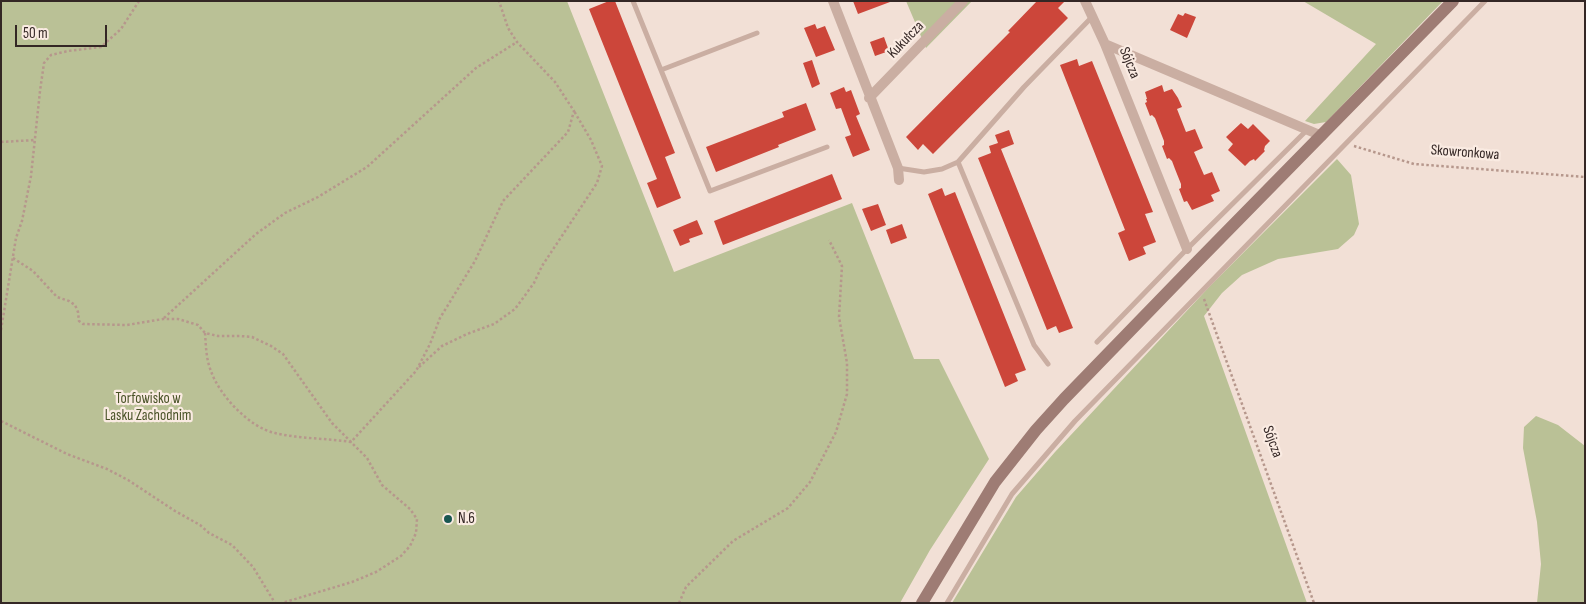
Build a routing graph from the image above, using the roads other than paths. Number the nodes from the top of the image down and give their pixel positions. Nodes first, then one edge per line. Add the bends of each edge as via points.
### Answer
1 (633, 1) edge
2 (832, 1) edge
3 (963, 1) edge
4 (1085, 1) edge
5 (1454, 1) edge
6 (1485, 1) edge
7 (1092, 17) junction
8 (757, 33) dead end
9 (1105, 44) junction
10 (661, 70) junction
11 (869, 98) junction
12 (1307, 130) junction
13 (1322, 136) junction
14 (827, 147) dead end
15 (958, 162) junction
16 (898, 168) junction
17 (900, 180) dead end
18 (1187, 249) junction
19 (1098, 342) dead end
20 (1048, 364) dead end
21 (922, 603) edge
22 (947, 603) edge

1 - 10 lane
2 - 11 street
3 - 11 street, Kukułcza
4 - 7 street, Sójcza
5 - 13 main road
6 - 22 lane via 1075,421 1012,494
7 - 9 street, Sójcza
7 - 15 lane
8 - 10 lane
9 - 12 street
9 - 18 street, Sójcza
10 - 14 lane via 710,191
11 - 16 street
12 - 13 street
12 - 18 lane
13 - 21 main road via 1036,430 996,482
15 - 16 lane via 924,172
15 - 20 lane via 1034,345
16 - 17 street
18 - 19 lane

